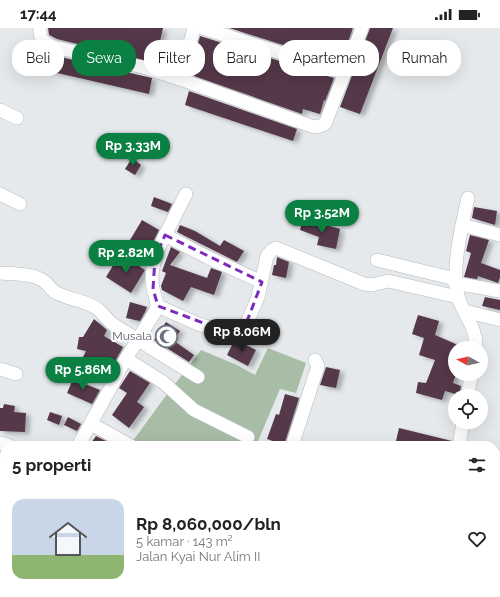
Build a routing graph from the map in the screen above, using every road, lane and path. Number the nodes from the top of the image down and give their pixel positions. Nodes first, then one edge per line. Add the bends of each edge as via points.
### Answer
1 (40, 28) edge
2 (194, 28) edge
3 (202, 28) edge
4 (362, 28) edge
5 (357, 40) edge
6 (279, 52) edge
7 (344, 76) edge
8 (180, 79) junction
9 (0, 110) edge
10 (17, 118) dead end
11 (0, 194) edge
12 (186, 194) dead end
13 (468, 198) dead end
14 (20, 204) dead end
15 (462, 225) junction
16 (165, 235) junction
17 (500, 235) edge
18 (378, 260) dead end
19 (0, 273) edge
20 (455, 281) junction
21 (262, 282) junction
22 (500, 291) edge
23 (458, 297) junction
24 (158, 306) junction
25 (465, 311) junction
26 (500, 320) edge
27 (138, 340) junction
28 (475, 341) edge
29 (126, 358) junction
30 (315, 360) dead end
31 (0, 369) edge
32 (16, 374) dead end
33 (198, 377) dead end
34 (91, 424) junction
35 (462, 429) edge
36 (248, 437) dead end
37 (81, 441) edge
38 (122, 441) edge
39 (294, 441) edge
40 (460, 441) edge

1 - 8 street via 43,42 54,47 143,67
2 - 8 street
3 - 6 street
4 - 5 street
7 - 8 street via 325,124 314,127
9 - 10 street
11 - 14 street
12 - 16 street
13 - 15 street
15 - 17 street
15 - 20 street
16 - 21 street via 207,258
16 - 24 street via 152,272
18 - 20 street
19 - 27 street via 40,279 57,294 99,310 114,325
20 - 22 street
20 - 23 street
21 - 23 street via 267,256 276,248 364,284 388,281
21 - 24 street via 241,337 198,324
23 - 25 street
24 - 27 street
25 - 26 street
25 - 28 street
27 - 29 street
27 - 33 street
29 - 34 street
29 - 36 street via 163,382 194,410
30 - 39 street via 318,366
31 - 32 street
34 - 37 street
34 - 38 street
35 - 40 street

